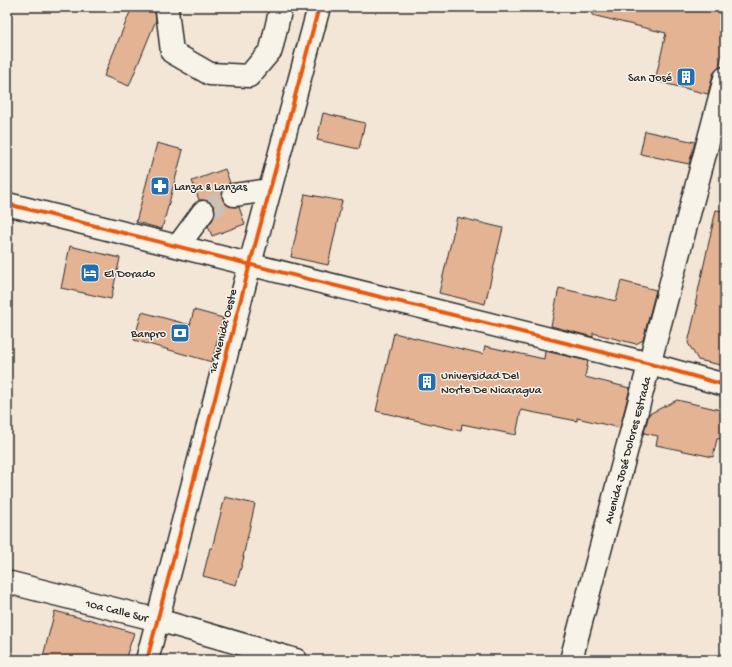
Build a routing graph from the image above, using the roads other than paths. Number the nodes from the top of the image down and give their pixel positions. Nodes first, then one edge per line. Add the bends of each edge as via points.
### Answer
1 (167, 7) edge
2 (281, 7) edge
3 (319, 7) edge
4 (725, 78) edge
5 (270, 190) junction
6 (234, 194) tunnel mouth
7 (7, 204) edge
8 (203, 212) tunnel mouth
9 (178, 246) junction
10 (250, 264) junction
11 (650, 364) junction
12 (725, 385) edge
13 (7, 582) edge
14 (158, 620) junction
15 (147, 660) edge
16 (296, 660) edge
17 (571, 660) edge

1 - 2 street via 172,52 210,74 248,76 271,50
3 - 5 street, 1a Avenida Oeste
4 - 11 street, Avenida José Dolores Estrada
5 - 6 street
5 - 10 street, 1a Avenida Oeste
7 - 9 street
8 - 9 street
9 - 10 street
10 - 11 street
10 - 14 street, 1a Avenida Oeste
11 - 12 street
11 - 17 street, Avenida José Dolores Estrada
13 - 14 street, 10a Calle Sur
14 - 15 street, 1a Avenida Oeste
14 - 16 street, 10a Calle Sur

